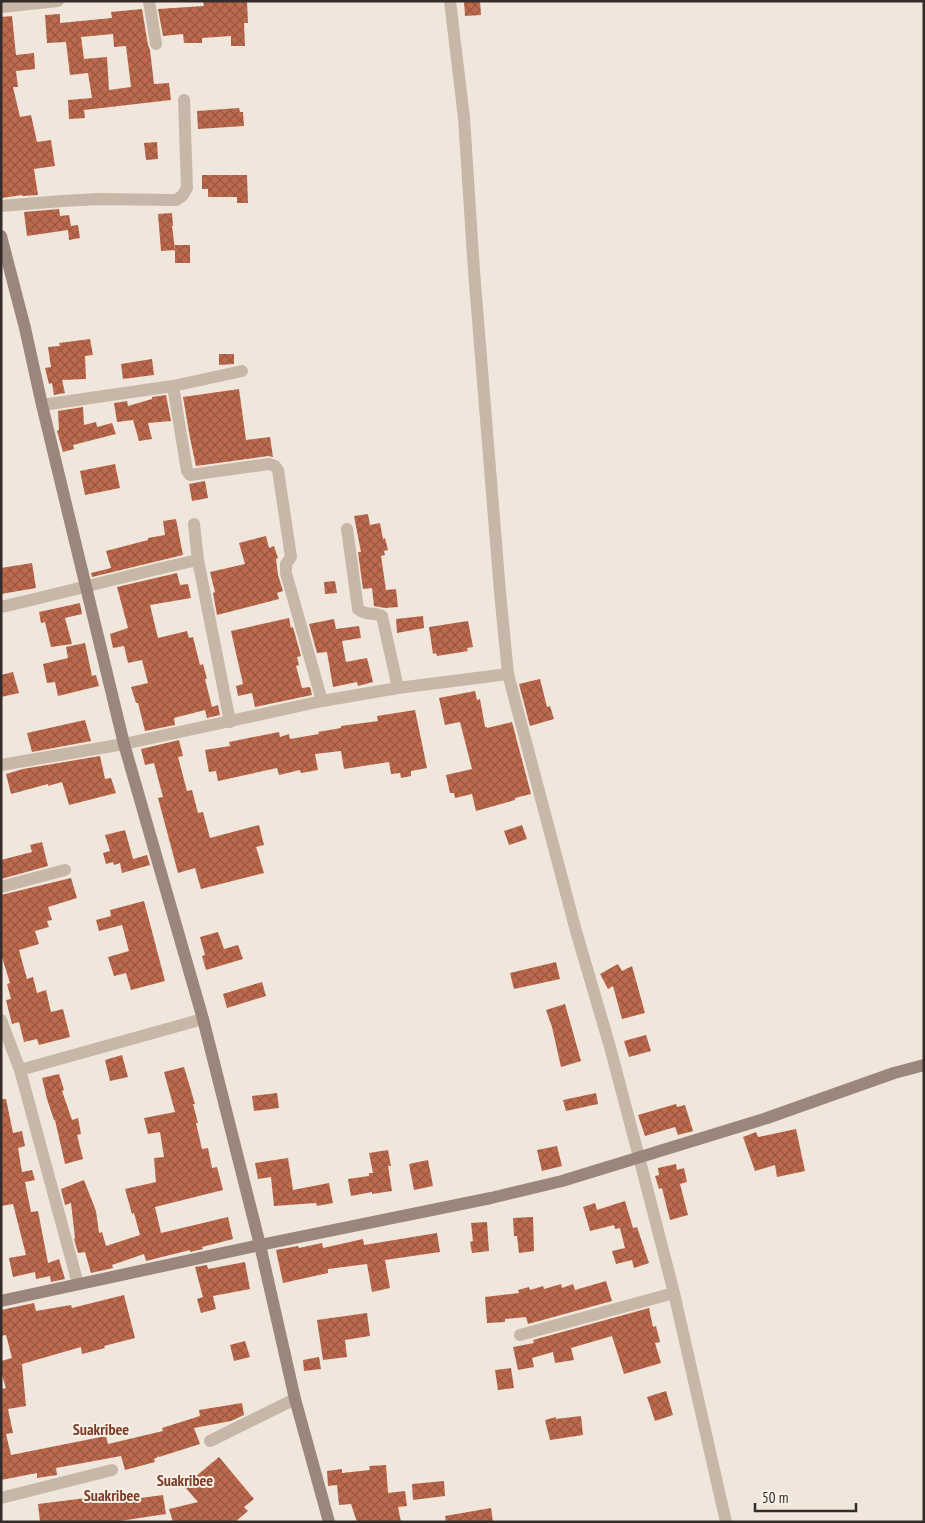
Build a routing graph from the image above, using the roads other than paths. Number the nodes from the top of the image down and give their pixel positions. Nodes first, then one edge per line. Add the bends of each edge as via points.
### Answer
1 (58, 1) edge
2 (149, 1) edge
3 (450, 1) edge
4 (1, 7) edge
5 (156, 44) dead end
6 (184, 100) dead end
7 (1, 206) edge
8 (1, 236) edge
9 (242, 371) dead end
10 (173, 386) junction
11 (42, 406) junction
12 (194, 524) dead end
13 (347, 528) dead end
14 (198, 560) junction
15 (87, 588) junction
16 (1, 607) edge
17 (508, 674) junction
18 (398, 688) junction
19 (322, 701) junction
20 (230, 722) junction
21 (124, 744) junction
22 (1, 765) edge
23 (65, 870) dead end
24 (1, 887) edge
25 (203, 1019) junction
26 (1, 1020) edge
27 (924, 1065) edge
28 (20, 1070) junction
29 (639, 1158) junction
30 (260, 1245) junction
31 (78, 1284) junction
32 (674, 1293) junction
33 (1, 1301) edge
34 (520, 1335) dead end
35 (295, 1399) junction
36 (210, 1441) dead end
37 (112, 1470) dead end
38 (1, 1498) edge
39 (329, 1522) edge
40 (726, 1522) edge

1 - 4 street
2 - 5 street
3 - 17 street via 464,118
6 - 7 street via 187,188 176,200 99,199
8 - 11 street
9 - 10 street
10 - 11 street
10 - 19 street via 190,475 269,464 278,470 291,557 286,564 286,574
11 - 15 street
12 - 14 street
13 - 18 street via 358,609 362,613 382,616
14 - 15 street
14 - 20 street
15 - 16 street
15 - 21 street
17 - 18 street
17 - 29 street
18 - 19 street
19 - 20 street
20 - 21 street
21 - 22 street
21 - 25 street
23 - 24 street
25 - 28 street
25 - 30 street
26 - 28 street
27 - 29 street
28 - 31 street
29 - 30 street via 491,1198
29 - 32 street
30 - 31 street
30 - 35 street
31 - 33 street
32 - 34 street
32 - 40 street
35 - 36 street
35 - 39 street
37 - 38 street

